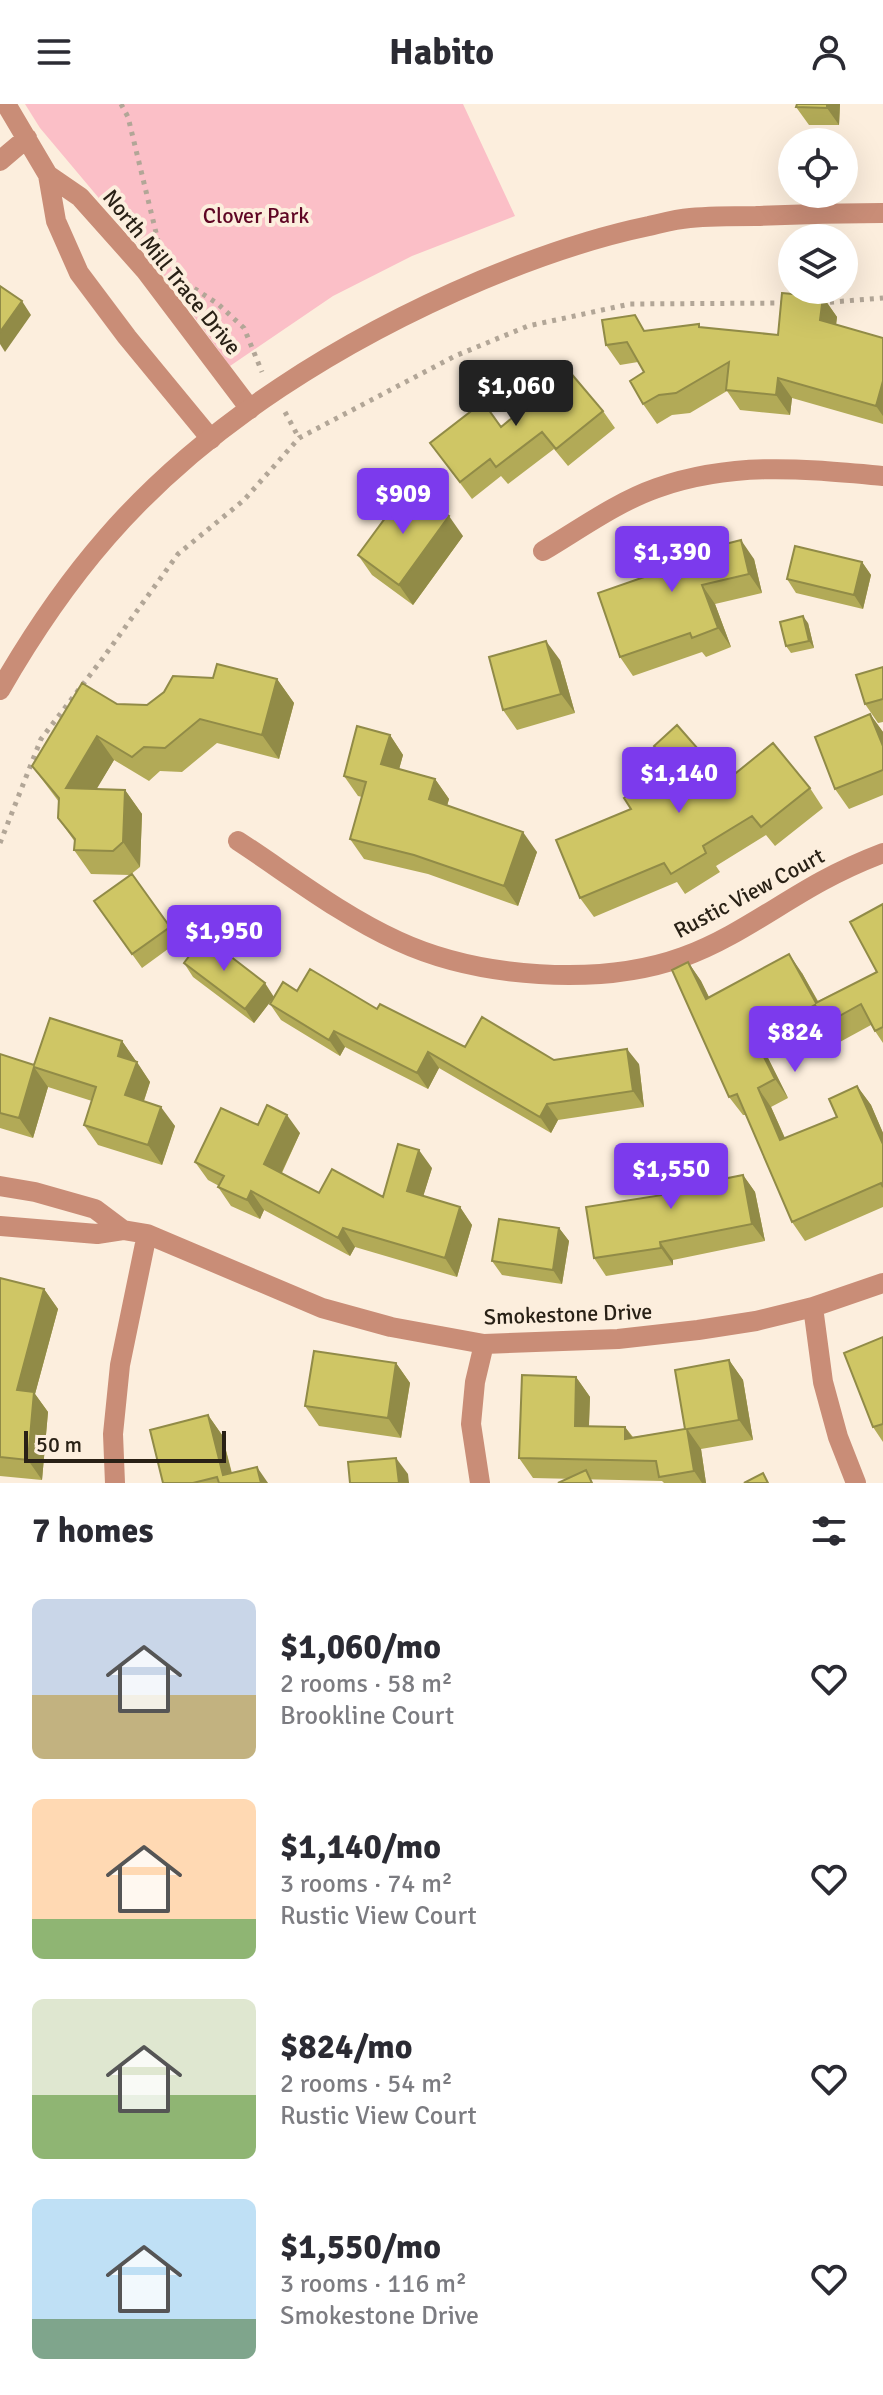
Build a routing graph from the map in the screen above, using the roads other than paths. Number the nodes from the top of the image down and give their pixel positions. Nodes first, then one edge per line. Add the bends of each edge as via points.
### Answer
1 (6, 104) edge
2 (27, 138) junction
3 (0, 161) edge
4 (48, 175) junction
5 (883, 213) edge
6 (250, 409) junction
7 (211, 439) junction
8 (883, 476) edge
9 (543, 551) dead end
10 (0, 690) edge
11 (238, 841) dead end
12 (883, 853) edge
13 (0, 1186) edge
14 (0, 1226) edge
15 (123, 1230) junction
16 (147, 1234) junction
17 (883, 1283) edge
18 (813, 1307) junction
19 (484, 1344) junction
20 (115, 1483) edge
21 (480, 1483) edge
22 (856, 1483) edge

1 - 2 street, North Mill Trace Drive
2 - 3 street
2 - 4 street, North Mill Trace Drive
4 - 6 street, North Mill Trace Drive via 80,197 145,270
4 - 7 street, North Mill Trace Drive via 56,221 79,273
5 - 6 street via 689,218 539,256 358,339
6 - 7 street
7 - 10 street via 108,536 30,639
8 - 9 street via 757,468 704,475 656,489
11 - 12 street, Rustic View Court via 398,941 436,956 503,970 574,975 638,969 683,957
13 - 15 street, Smokestone Drive via 95,1209
14 - 15 street, Smokestone Drive via 97,1234
15 - 16 street, Smokestone Drive
16 - 19 street, Smokestone Drive via 322,1308
16 - 20 street via 120,1365 113,1434
17 - 18 street, Smokestone Drive
18 - 19 street, Smokestone Drive via 685,1332
18 - 22 street via 823,1382
19 - 21 street via 471,1424

